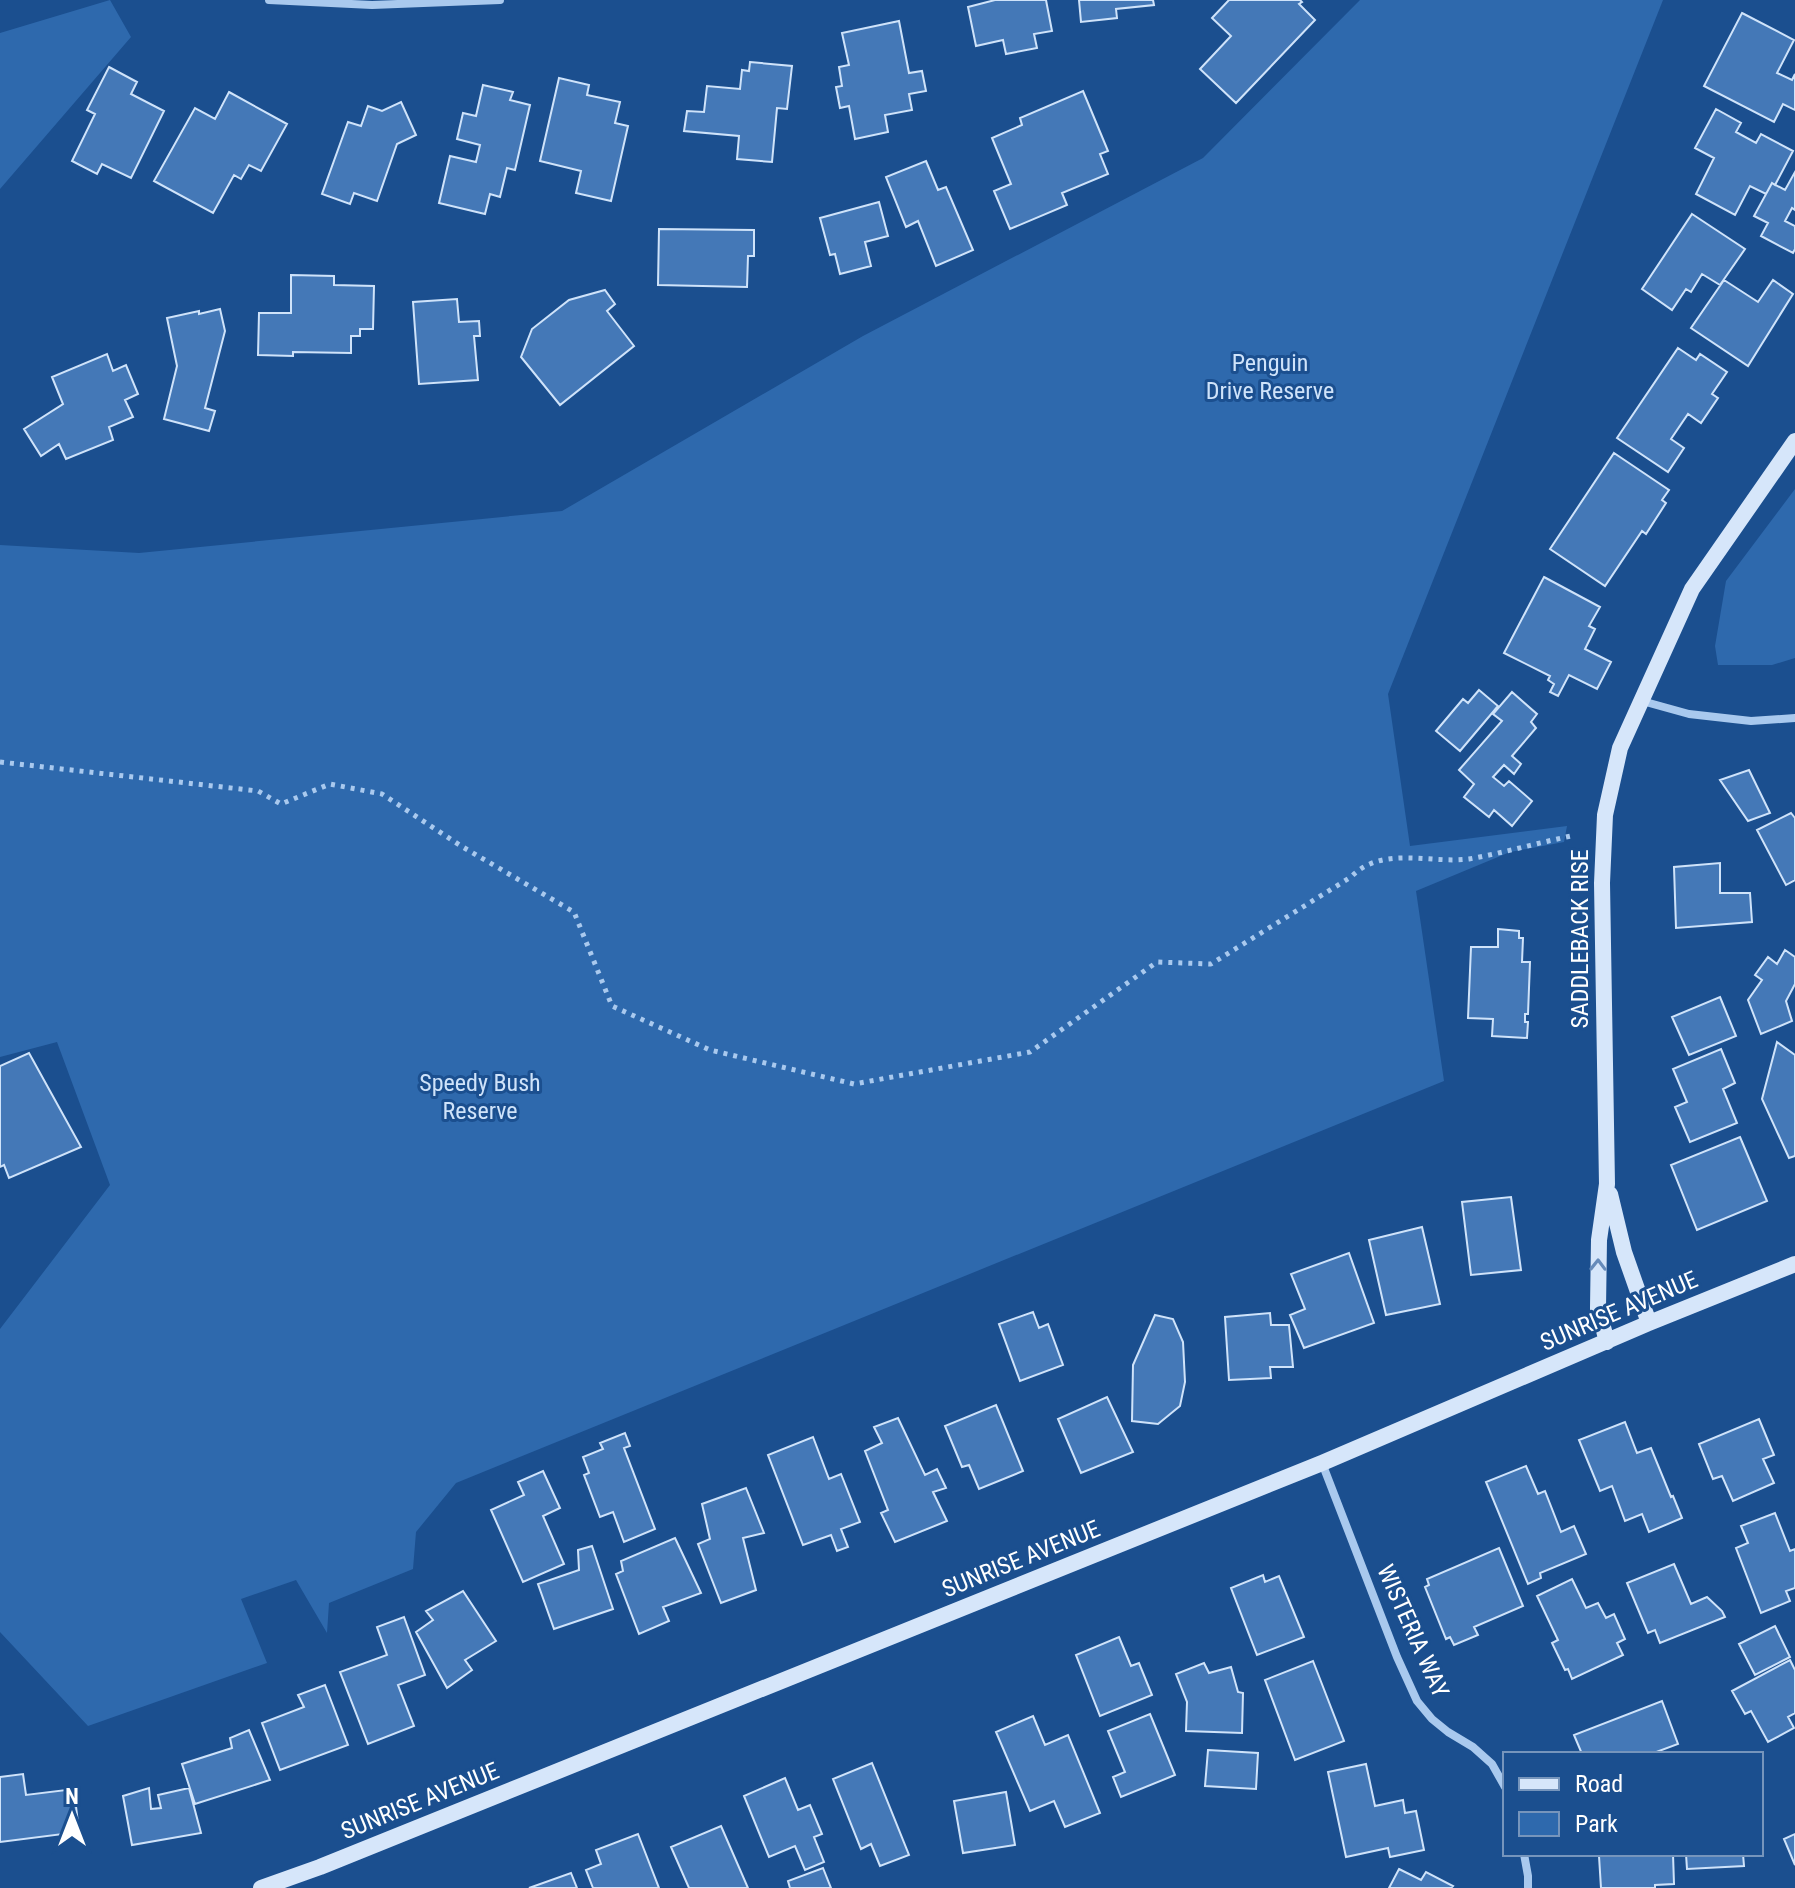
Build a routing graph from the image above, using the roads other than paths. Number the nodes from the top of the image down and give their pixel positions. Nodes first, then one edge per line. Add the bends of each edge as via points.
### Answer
1 (269, 0) edge
2 (500, 0) edge
3 (1795, 441) edge
4 (1642, 700) junction
5 (1795, 718) edge
6 (1607, 1184) junction
7 (1795, 1264) edge
8 (1649, 1323) junction
9 (1607, 1342) junction
10 (1322, 1463) junction
11 (1503, 1783) edge
12 (1524, 1856) edge
13 (261, 1888) edge
14 (1528, 1888) edge

1 - 2 street via 372,5
3 - 4 street, SADDLEBACK RISE via 1692,589
4 - 5 street via 1689,714 1751,721
4 - 6 street, SADDLEBACK RISE via 1620,748 1605,815
6 - 8 street, SADDLEBACK RISE
9 -> 6 street, SADDLEBACK RISE via 1598,1308
7 - 8 street, SUNRISE AVENUE
8 - 9 street, SUNRISE AVENUE
9 - 10 street, SUNRISE AVENUE
10 - 11 street, WISTERIA WAY via 1417,1701 1432,1719 1492,1764
10 - 13 street, SUNRISE AVENUE
12 - 14 street

